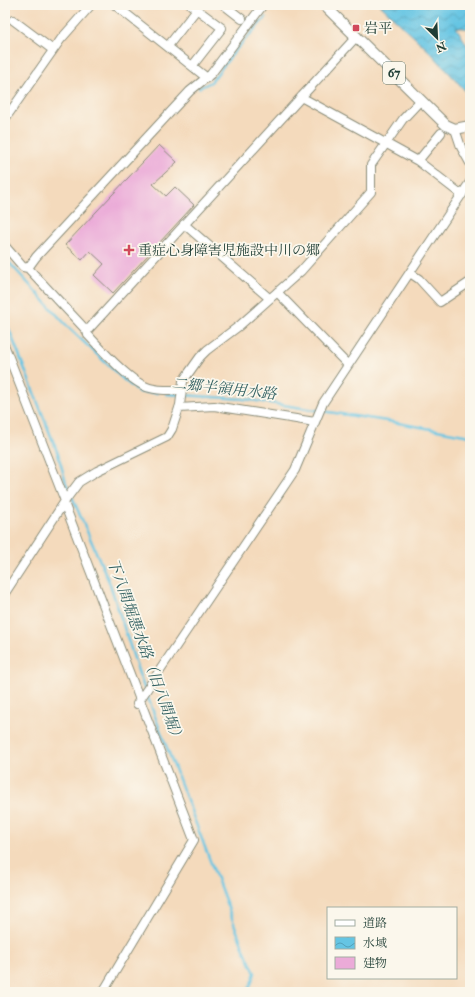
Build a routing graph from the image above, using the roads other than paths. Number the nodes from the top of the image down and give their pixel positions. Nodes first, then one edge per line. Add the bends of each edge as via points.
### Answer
1 (89, 5) edge
2 (115, 5) edge
3 (224, 5) edge
4 (264, 5) edge
5 (324, 5) edge
6 (194, 7) edge
7 (242, 19) dead end
8 (13, 20) dead end
9 (357, 36) junction
10 (168, 46) junction
11 (53, 50) junction
12 (193, 65) junction
13 (207, 78) junction
14 (301, 97) junction
15 (421, 100) junction
16 (5, 119) edge
17 (469, 126) edge
18 (455, 129) junction
19 (441, 133) dead end
20 (386, 142) junction
21 (418, 161) junction
22 (470, 163) edge
23 (470, 182) edge
24 (462, 195) junction
25 (184, 224) junction
26 (5, 246) edge
27 (28, 268) junction
28 (410, 273) junction
29 (470, 282) edge
30 (277, 292) junction
31 (270, 298) junction
32 (86, 331) junction
33 (5, 347) edge
34 (348, 365) junction
35 (181, 390) junction
36 (179, 406) junction
37 (315, 422) junction
38 (65, 501) junction
39 (5, 593) edge
40 (138, 700) junction
41 (103, 992) edge

1 - 11 street
2 - 10 street
3 - 7 street
4 - 13 street
5 - 9 main road, 67
6 - 10 street
6 - 12 street via 222,28
8 - 11 street
9 - 14 street
9 - 15 main road, 67
10 - 12 street
11 - 16 street
12 - 13 street
13 - 27 street via 190,90
14 - 20 street
14 - 25 street
15 - 18 main road, 67 via 446,125
15 - 20 street
17 - 18 main road
18 - 22 street
19 - 21 street
20 - 21 street
20 - 30 street via 371,165 371,192 301,271
21 - 24 street
23 - 24 street
24 - 28 street
25 - 31 street
25 - 32 street
26 - 27 street via 23,267
27 - 32 street
28 - 29 street via 440,302
28 - 34 street
30 - 31 street
30 - 34 street
31 - 35 street via 207,350 183,381
32 - 35 street via 116,363 145,387
33 - 38 street
34 - 37 street via 323,403
35 - 36 street
36 - 37 street via 214,406
36 - 38 street via 171,432 167,436 96,470 75,486
37 - 40 street via 295,470
38 - 39 street
38 - 40 street
40 - 41 street via 194,840

